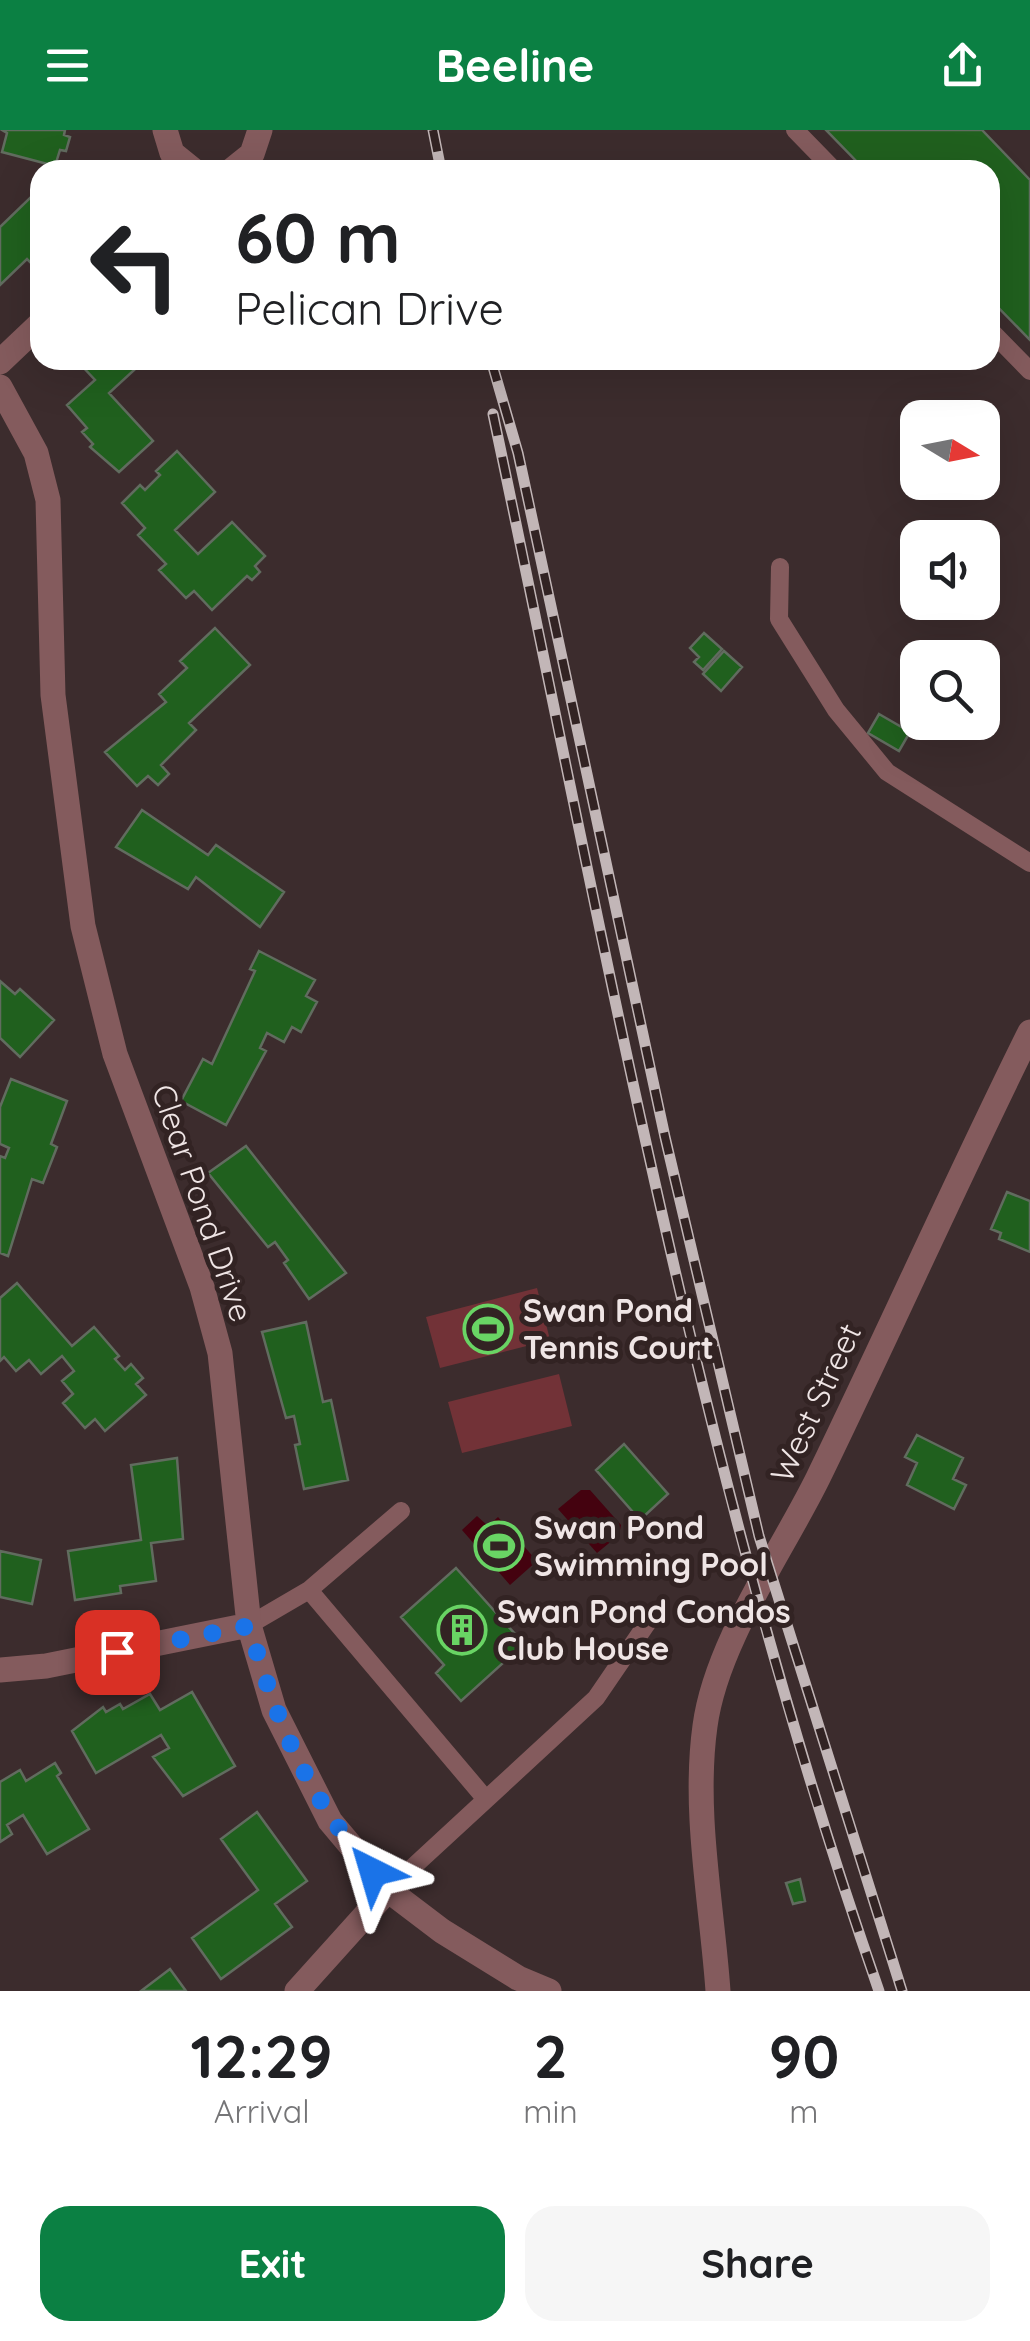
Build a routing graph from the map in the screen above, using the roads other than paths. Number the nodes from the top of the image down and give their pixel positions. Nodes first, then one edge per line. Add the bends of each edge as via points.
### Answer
1 (165, 130) edge
2 (260, 130) edge
3 (795, 130) edge
4 (181, 160) edge
5 (244, 160) edge
6 (824, 160) edge
7 (30, 334) edge
8 (1000, 340) edge
9 (0, 362) edge
10 (1030, 372) edge
11 (0, 386) edge
12 (780, 567) dead end
13 (1030, 862) edge
14 (1030, 1032) edge
15 (401, 1512) dead end
16 (309, 1590) junction
17 (650, 1619) dead end
18 (249, 1626) junction
19 (0, 1670) edge
20 (484, 1798) junction
21 (388, 1890) junction
22 (297, 1991) edge
23 (549, 1991) edge
24 (718, 1991) edge

1 - 4 street
2 - 5 street
3 - 6 lane
7 - 9 street
8 - 10 lane
11 - 18 street, Clear Pond Drive via 36,452 48,500 55,714 98,994 220,1353
12 - 13 lane via 779,619 836,710 886,772
14 - 24 street, West Street via 720,1670 705,1723 701,1777
15 - 16 lane
16 - 18 lane
16 - 20 lane
17 - 20 lane via 596,1698
18 - 19 street
18 - 21 street, Clear Pond Drive via 294,1756 330,1821
20 - 21 lane
21 - 22 street
21 - 23 street, Clear Pond Drive via 442,1931

